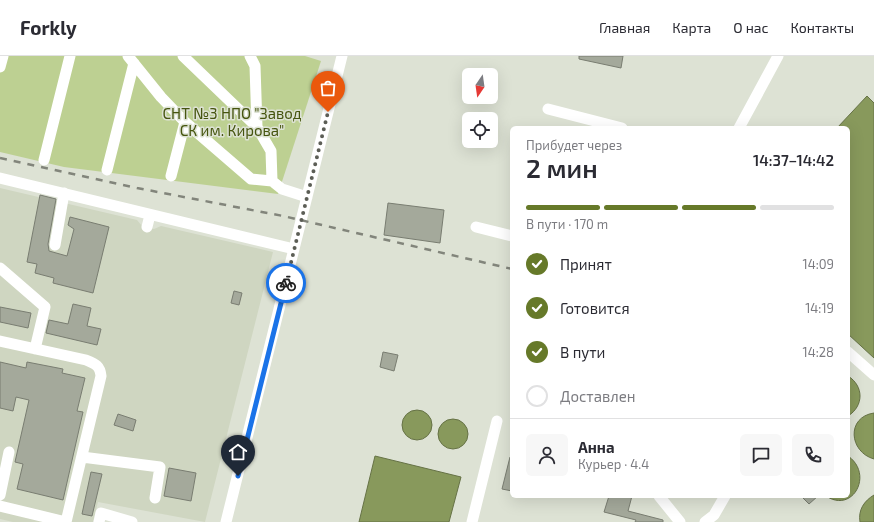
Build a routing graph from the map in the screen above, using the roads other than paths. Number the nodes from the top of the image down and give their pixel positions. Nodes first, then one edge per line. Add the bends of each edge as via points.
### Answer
1 (3, 56) edge
2 (70, 56) edge
3 (183, 56) edge
4 (239, 56) edge
5 (342, 56) edge
6 (778, 56) edge
7 (250, 57) edge
8 (131, 60) edge
9 (0, 67) edge
10 (548, 109) dead end
11 (185, 122) junction
12 (614, 126) edge
13 (741, 126) edge
14 (257, 127) junction
15 (44, 160) dead end
16 (107, 170) dead end
17 (171, 176) dead end
18 (0, 178) edge
19 (272, 181) junction
20 (64, 193) junction
21 (307, 197) junction
22 (150, 215) junction
23 (147, 227) dead end
24 (476, 227) dead end
25 (510, 236) edge
26 (55, 245) dead end
27 (294, 249) junction
28 (0, 268) edge
29 (0, 341) edge
30 (35, 349) junction
31 (850, 354) edge
32 (874, 375) edge
33 (497, 422) dead end
34 (10, 452) dead end
35 (82, 458) junction
36 (0, 495) edge
37 (155, 498) dead end
38 (661, 498) edge
39 (724, 498) edge
40 (0, 506) edge
41 (66, 522) edge
42 (99, 522) edge
43 (132, 522) edge
44 (226, 522) edge
45 (472, 522) edge
46 (680, 522) edge
47 (705, 522) edge

1 - 9 street
2 - 15 street
3 - 14 street
4 - 7 street
5 - 21 street
6 - 13 street
7 - 14 street via 255,66
8 - 11 street
8 - 16 street
10 - 12 street
11 - 17 street
11 - 19 street via 251,179
14 - 19 street via 271,151
18 - 20 street
19 - 21 street via 282,189
20 - 22 street
20 - 26 street
21 - 27 street
22 - 23 street
22 - 27 street
24 - 25 street
27 - 44 street
28 - 30 street via 45,307
29 - 30 street
30 - 35 street via 86,360 95,363 100,369 101,376
31 - 32 street
33 - 45 street
34 - 36 street
35 - 37 street via 160,468
35 - 41 street
38 - 46 street
39 - 47 street via 714,515
40 - 41 street
42 - 43 street via 101,513

